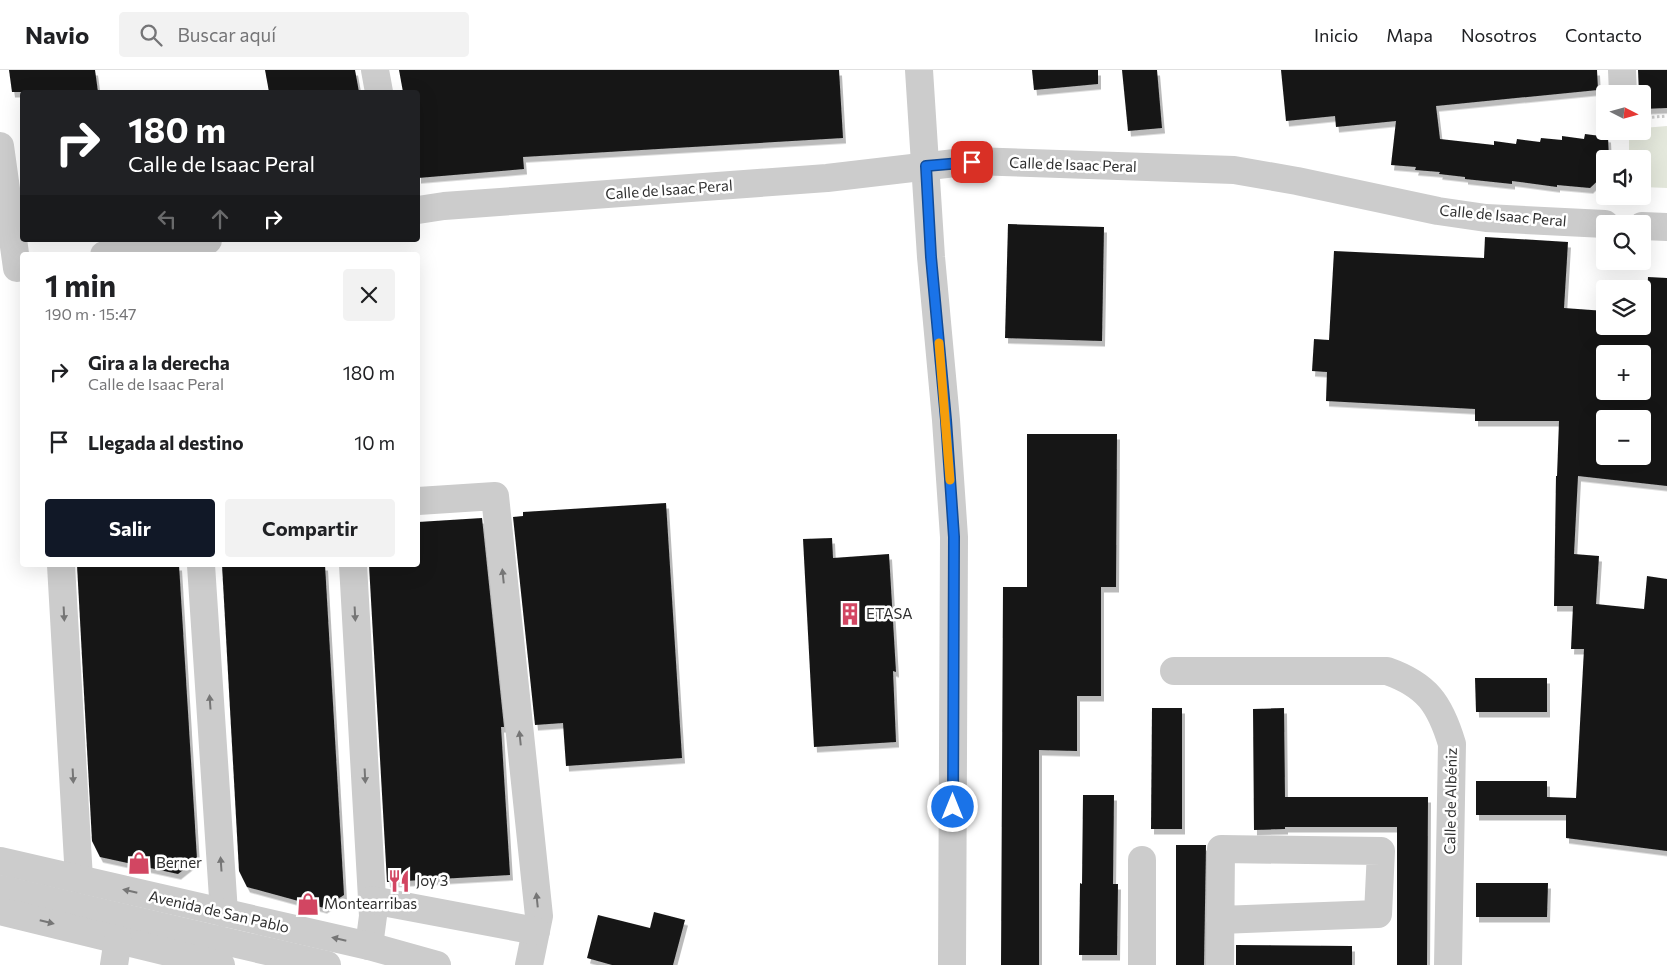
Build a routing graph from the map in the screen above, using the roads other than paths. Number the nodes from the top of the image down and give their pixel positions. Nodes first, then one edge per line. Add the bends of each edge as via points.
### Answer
1 (375, 70) edge
2 (919, 70) edge
3 (1622, 70) edge
4 (1623, 85) edge
5 (378, 90) edge
6 (0, 146) edge
7 (926, 166) junction
8 (420, 210) edge
9 (1596, 224) edge
10 (1651, 226) edge
11 (1667, 227) edge
12 (194, 242) edge
13 (125, 252) edge
14 (13, 268) edge
15 (420, 501) edge
16 (61, 567) edge
17 (201, 567) edge
18 (353, 567) edge
19 (1174, 671) dead end
20 (1142, 860) dead end
21 (0, 862) edge
22 (79, 880) junction
23 (0, 888) edge
24 (372, 900) junction
25 (0, 911) edge
26 (224, 913) junction
27 (1220, 920) junction
28 (536, 931) junction
29 (369, 946) junction
30 (116, 952) edge
31 (221, 965) edge
32 (326, 965) edge
33 (437, 965) edge
34 (530, 965) edge
35 (952, 965) edge
36 (1142, 965) edge
37 (1220, 965) edge
38 (1448, 965) edge

1 - 5 street
2 - 7 street
3 - 4 street
6 - 14 street
7 - 8 street, Calle de Isaac Peral via 827,178
7 - 9 street, Calle de Isaac Peral via 972,162 1234,170 1438,211 1486,218
7 - 35 street via 954,537
10 - 11 street
12 - 13 street
28 -> 15 street via 538,916 495,496
16 -> 22 street
26 -> 17 street
18 -> 24 street
19 - 38 street, Calle de Albéniz via 1387,671 1406,677 1425,691 1440,710 1452,744
20 - 36 street
21 - 22 street, Avenida de San Pablo
26 -> 22 street, Avenida de San Pablo
23 - 32 street, Avenida de San Pablo
24 - 28 street
24 - 29 street
25 -> 30 street
29 -> 26 street, Avenida de San Pablo
27 - 27 street via 1221,849 1381,851 1378,914
27 - 37 street
28 - 34 street
29 - 33 street, Avenida de San Pablo
30 - 31 street

